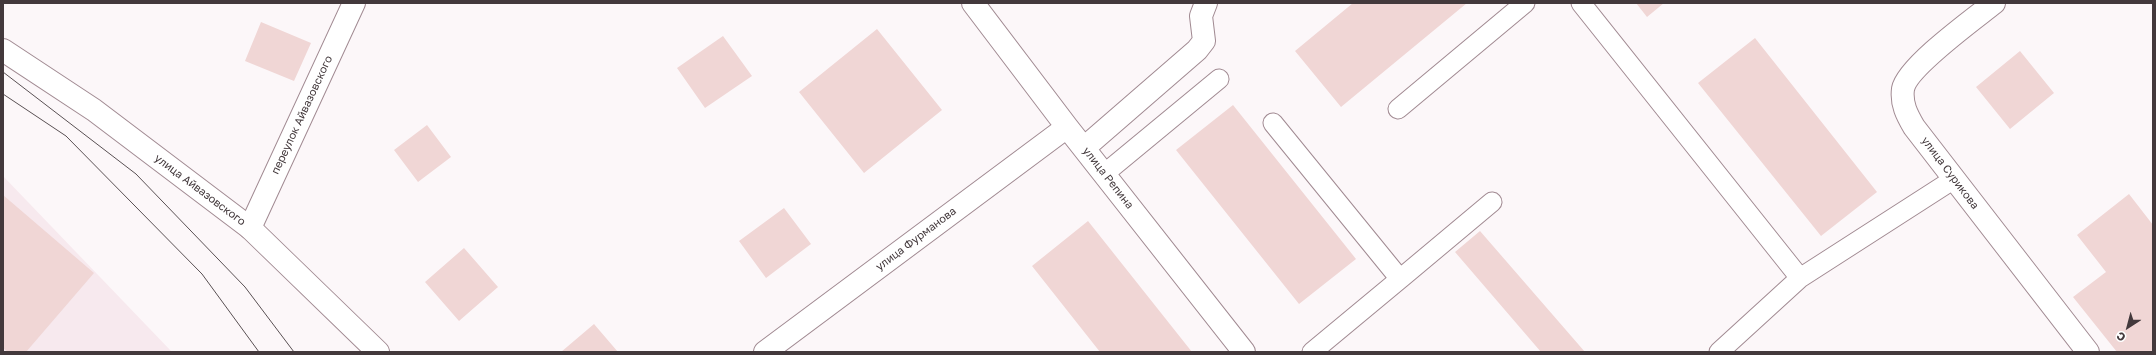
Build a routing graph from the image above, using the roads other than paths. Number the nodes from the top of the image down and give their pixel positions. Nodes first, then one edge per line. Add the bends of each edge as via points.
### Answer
1 (354, 3) edge
2 (1206, 3) edge
3 (1525, 3) edge
4 (1581, 3) edge
5 (1994, 3) edge
6 (975, 4) edge
7 (3, 50) edge
8 (1219, 79) dead end
9 (1398, 109) dead end
10 (1273, 123) dead end
11 (1066, 127) junction
12 (1084, 148) junction
13 (1104, 174) junction
14 (1954, 180) junction
15 (1492, 202) dead end
16 (250, 228) junction
17 (1800, 278) junction
18 (1400, 279) junction
19 (378, 352) edge
20 (765, 352) edge
21 (1244, 352) edge
22 (1312, 352) edge
23 (1719, 352) edge
24 (2088, 352) edge

1 - 16 street, переулок Айвазовского
2 - 12 street via 1202,16 1204,41 1197,50
3 - 9 lane
4 - 17 lane
5 - 14 street, улица Сурикова via 1915,68 1903,88 1904,109 1914,127
6 - 11 street, улица Репина
7 - 16 street, улица Айвазовского via 94,110
8 - 13 lane
10 - 18 lane
11 - 12 street, улица Репина
11 - 20 street, улица Фурманова
12 - 13 street, улица Репина
13 - 21 street, улица Репина
14 - 17 lane
14 - 24 street, улица Сурикова
15 - 18 lane
16 - 19 street, улица Айвазовского
17 - 23 lane
18 - 22 lane

